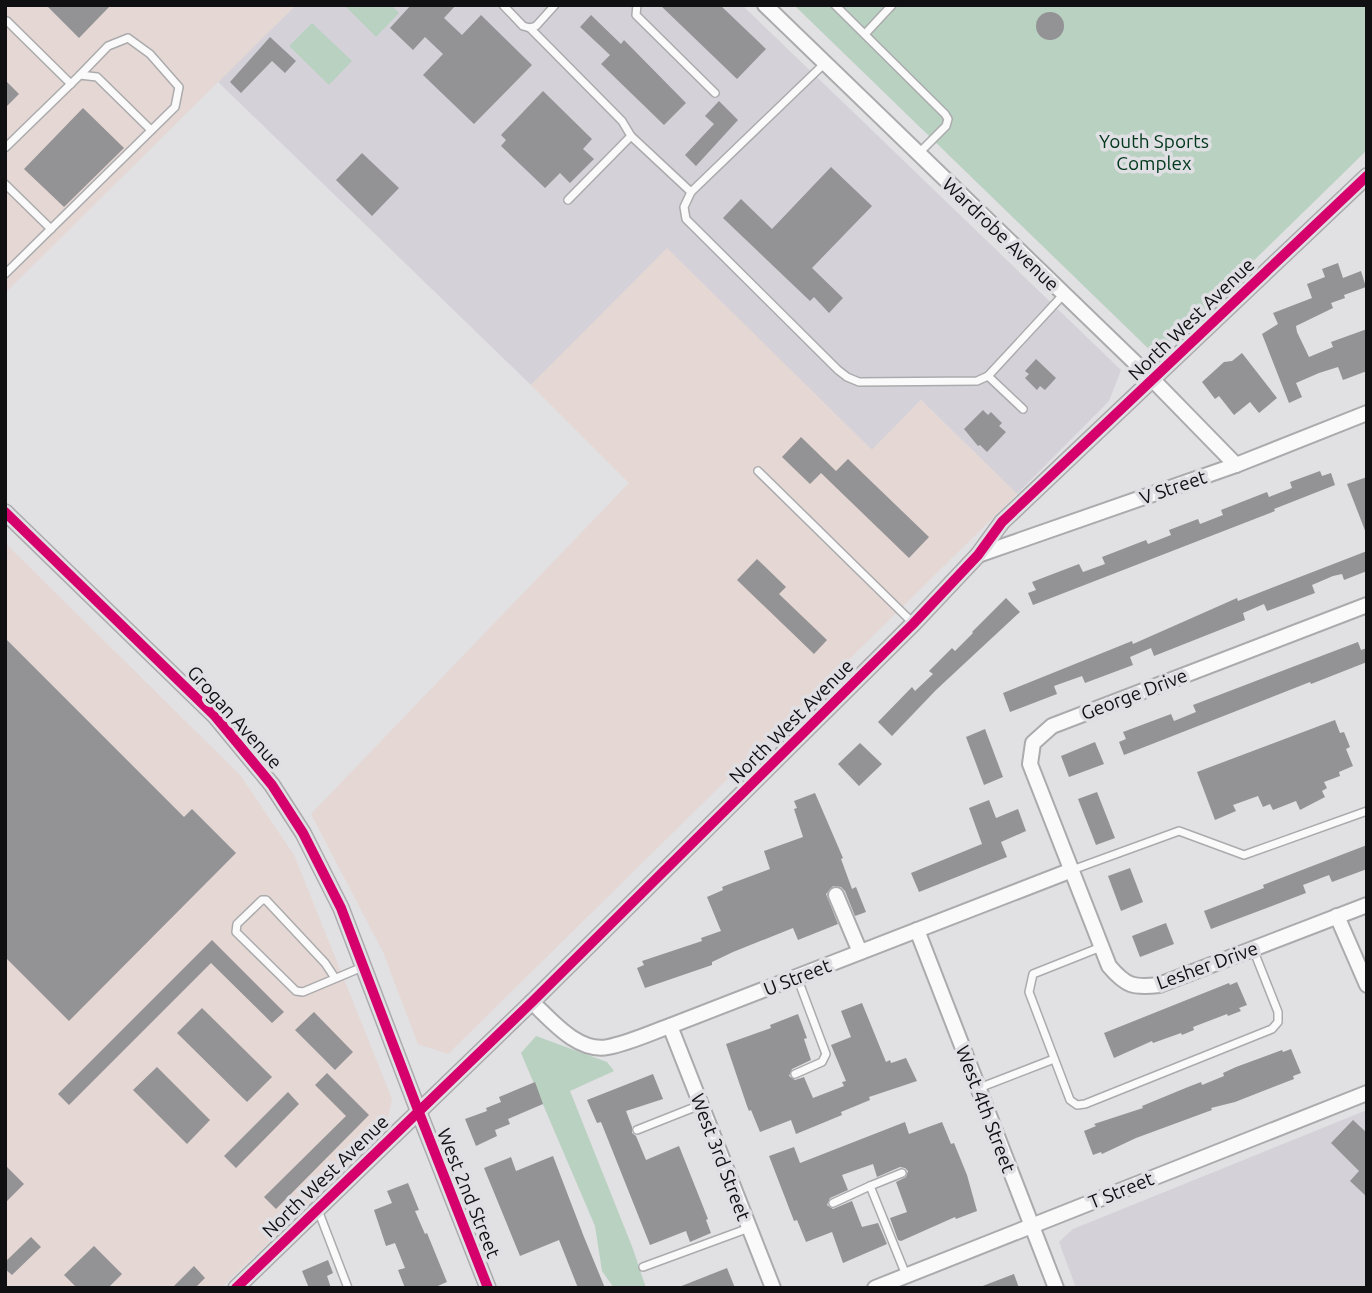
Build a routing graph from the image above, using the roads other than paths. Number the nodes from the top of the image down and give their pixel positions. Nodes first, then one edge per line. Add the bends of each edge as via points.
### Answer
1 (503, 5) edge
2 (555, 5) edge
3 (637, 5) edge
4 (765, 5) edge
5 (835, 5) edge
6 (892, 5) edge
7 (5, 22) edge
8 (530, 29) junction
9 (865, 34) junction
10 (825, 64) junction
11 (80, 75) junction
12 (71, 84) junction
13 (715, 93) dead end
14 (151, 130) junction
15 (631, 136) junction
16 (5, 148) edge
17 (919, 154) junction
18 (1367, 176) edge
19 (5, 184) edge
20 (691, 192) junction
21 (568, 200) dead end
22 (51, 229) junction
23 (5, 274) edge
24 (1063, 295) junction
25 (988, 376) junction
26 (1153, 380) junction
27 (1023, 409) dead end
28 (1367, 414) edge
29 (1236, 465) junction
30 (758, 471) dead end
31 (5, 512) edge
32 (978, 555) junction
33 (1367, 605) edge
34 (913, 624) junction
35 (1367, 811) edge
36 (1072, 870) junction
37 (836, 895) dead end
38 (1367, 905) edge
39 (1337, 916) junction
40 (917, 930) junction
41 (1101, 946) junction
42 (1253, 949) junction
43 (860, 952) junction
44 (365, 965) junction
45 (797, 977) junction
46 (335, 978) junction
47 (1367, 985) edge
48 (532, 1002) junction
49 (670, 1026) junction
50 (1054, 1059) junction
51 (795, 1074) dead end
52 (978, 1088) junction
53 (1367, 1093) edge
54 (701, 1105) junction
55 (418, 1110) junction
56 (637, 1130) dead end
57 (902, 1173) dead end
58 (870, 1186) junction
59 (833, 1203) dead end
60 (317, 1208) junction
61 (1031, 1226) junction
62 (749, 1228) junction
63 (643, 1268) dead end
64 (910, 1282) edge
65 (236, 1288) edge
66 (348, 1288) edge
67 (488, 1288) edge
68 (773, 1288) edge
69 (875, 1288) edge
70 (1056, 1288) edge

1 - 8 lane
2 - 8 lane
3 - 13 lane via 636,15
4 - 10 street, Wardrobe Avenue
5 - 9 lane
6 - 9 lane
7 - 12 lane
8 - 15 lane via 622,121
9 - 17 lane via 946,114 946,126
10 - 17 street, Wardrobe Avenue
10 - 20 lane
11 - 12 lane
11 - 14 lane via 97,77
11 - 14 lane via 108,46 128,38 150,54 179,87 175,107
12 - 16 lane
14 - 22 lane
15 - 20 lane
15 - 21 lane
17 - 24 street, Wardrobe Avenue
18 - 26 street, North West Avenue
19 - 22 lane
20 - 25 lane via 684,207 686,219 847,377 859,382 977,381
22 - 23 lane
24 - 25 lane
24 - 26 street, Wardrobe Avenue
25 - 27 lane
26 - 29 street, Wardrobe Avenue
26 - 32 street, North West Avenue via 1002,522
28 - 29 street, V Street
29 - 32 street, V Street
30 - 34 lane
31 - 44 street, Grogan Avenue via 215,716 250,757 313,851
32 - 34 street, North West Avenue
33 - 36 street, George Drive via 1052,726 1033,743 1030,764
34 - 48 street, North West Avenue
35 - 36 lane via 1244,855 1179,831
36 - 40 street, U Street
36 - 41 street, Lesher Drive
37 - 43 street
38 - 39 street, Lesher Drive
39 - 42 street, Lesher Drive
39 - 47 street
40 - 43 street, U Street
40 - 52 street, West 4th Street
41 - 42 street, Lesher Drive via 1109,966 1123,982 1139,987 1158,985
41 - 50 lane via 1033,974 1030,981 1029,992
42 - 50 lane via 1278,1012 1272,1029 1085,1104 1070,1100
43 - 45 street, U Street
44 - 46 lane
44 - 55 street, Grogan Avenue
45 - 49 street, U Street
45 - 51 lane via 826,1054 822,1062
46 - 46 lane via 266,901 237,924 236,932 296,990 303,992
48 - 49 street, U Street via 564,1032 594,1046 606,1048
48 - 55 street, North West Avenue
49 - 54 street, West 3rd Street
50 - 52 lane
52 - 61 street, West 4th Street
53 - 61 street, T Street
54 - 56 lane
54 - 62 street, West 3rd Street
55 - 60 street, North West Avenue
55 - 67 street, West 2nd Street
57 - 58 lane
58 - 59 lane
58 - 64 lane
60 - 65 street, North West Avenue
60 - 66 lane
61 - 64 street, T Street
61 - 70 street, West 4th Street
62 - 63 lane
62 - 68 street, West 3rd Street
64 - 69 street, T Street

